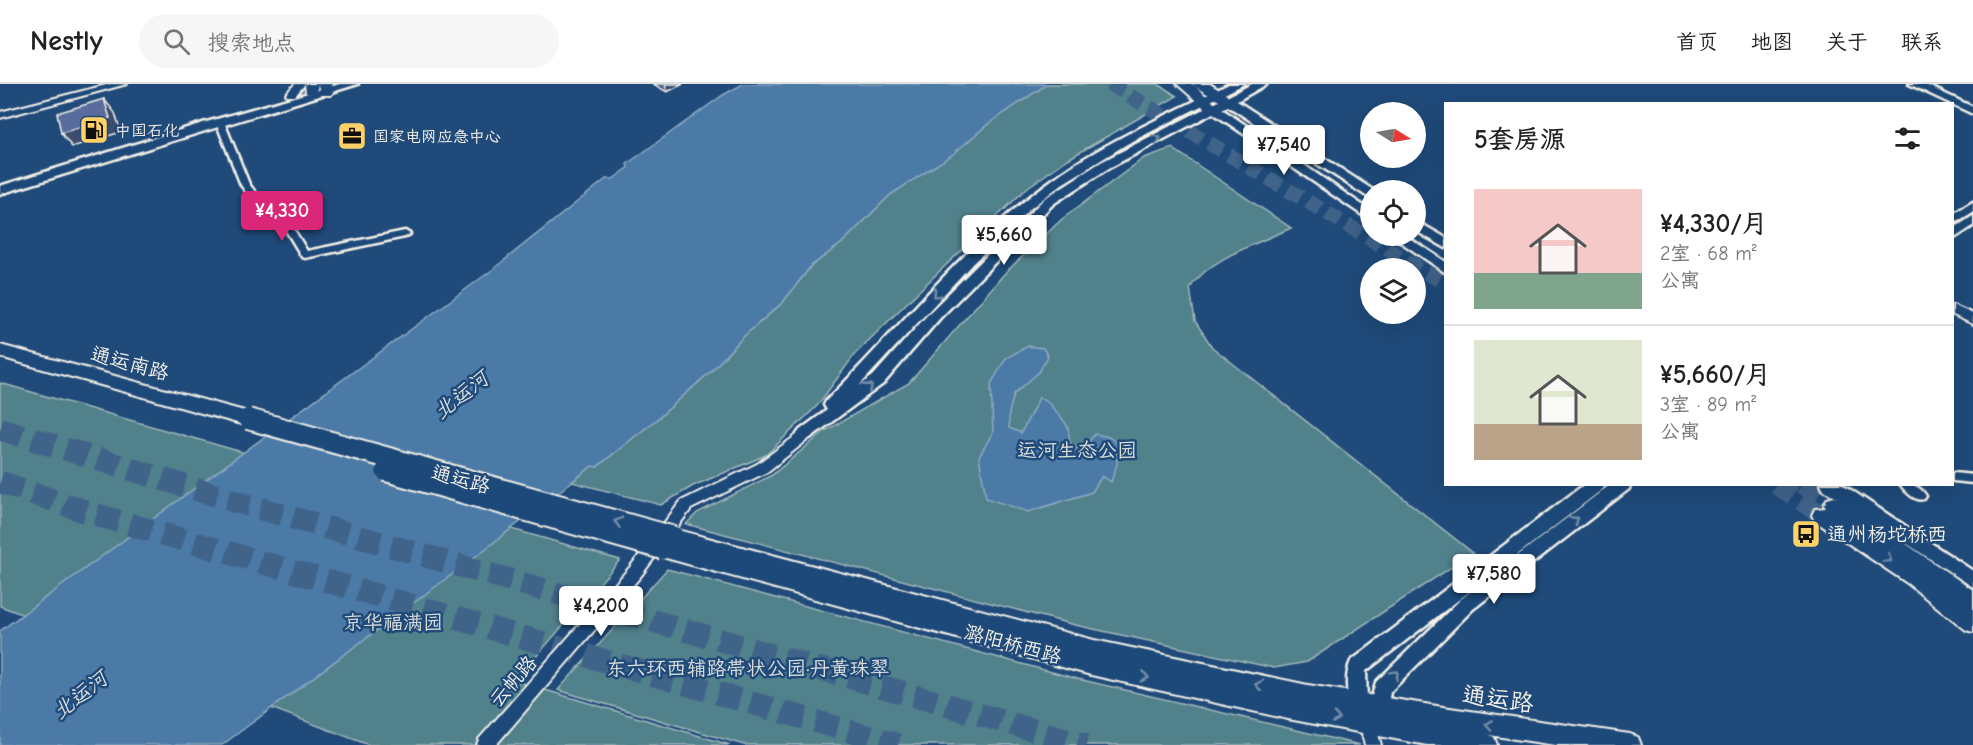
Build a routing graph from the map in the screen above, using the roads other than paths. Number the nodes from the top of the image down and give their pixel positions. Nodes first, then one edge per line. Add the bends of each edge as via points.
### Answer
1 (352, 84) edge
2 (1238, 84) edge
3 (1261, 84) edge
4 (1915, 84) edge
5 (1923, 84) edge
6 (113, 85) edge
7 (1190, 85) edge
8 (318, 87) edge
9 (1224, 98) junction
10 (1209, 106) junction
11 (1973, 109) edge
12 (0, 113) edge
13 (220, 122) junction
14 (1244, 131) junction
15 (1304, 151) junction
16 (0, 182) edge
17 (1360, 188) edge
18 (0, 190) edge
19 (1973, 206) edge
20 (1360, 210) edge
21 (1954, 219) edge
22 (1973, 220) edge
23 (1426, 231) edge
24 (405, 234) dead end
25 (1954, 234) edge
26 (1444, 243) edge
27 (1413, 246) edge
28 (1444, 267) edge
29 (1954, 304) edge
30 (1954, 310) edge
31 (1973, 314) edge
32 (1973, 320) edge
33 (0, 351) edge
34 (0, 362) edge
35 (243, 424) junction
36 (805, 434) joint
37 (1954, 477) edge
38 (1973, 479) edge
39 (1594, 486) edge
40 (1620, 486) edge
41 (1832, 486) tunnel mouth
42 (1908, 486) edge
43 (1920, 496) dead end
44 (668, 543) joint
45 (1973, 580) edge
46 (1973, 601) edge
47 (1973, 623) edge
48 (1368, 710) junction
49 (485, 745) edge
50 (1373, 745) edge
51 (1486, 745) edge
52 (1630, 745) edge

1 - 8 main road
2 - 9 main road
3 - 9 main road
4 - 11 main road
5 - 11 main road
6 - 12 street
7 - 9 main road
7 - 10 main road
8 - 13 main road
8 - 16 main road
9 - 10 main road
9 - 15 main road
10 - 14 main road
10 - 36 main road via 1049,201 934,315 878,380
13 - 18 main road
13 - 24 street via 245,185 266,210 282,217 305,255
14 - 15 main road via 1246,125 1255,124 1281,142
14 - 20 main road
15 - 17 main road
19 - 21 main road
22 - 25 main road
23 - 26 main road
27 - 28 main road
29 - 31 street
30 - 32 street
33 - 35 main road, 通运南路
34 - 35 main road, 通运南路
35 - 44 main road, 通运路, bridge
36 - 49 street, 云帆路 via 762,468 686,505 635,572
37 - 38 street
39 - 48 main road via 1358,667
48 -> 40 main road via 1382,688 1467,604
41 - 45 main road
42 - 43 street
44 - 48 main road, 潞阳桥西路 via 1091,665 1288,710
46 -> 47 main road via 1828,510
48 - 50 street
48 - 51 main road via 1408,733
52 -> 48 main road, 通运路

